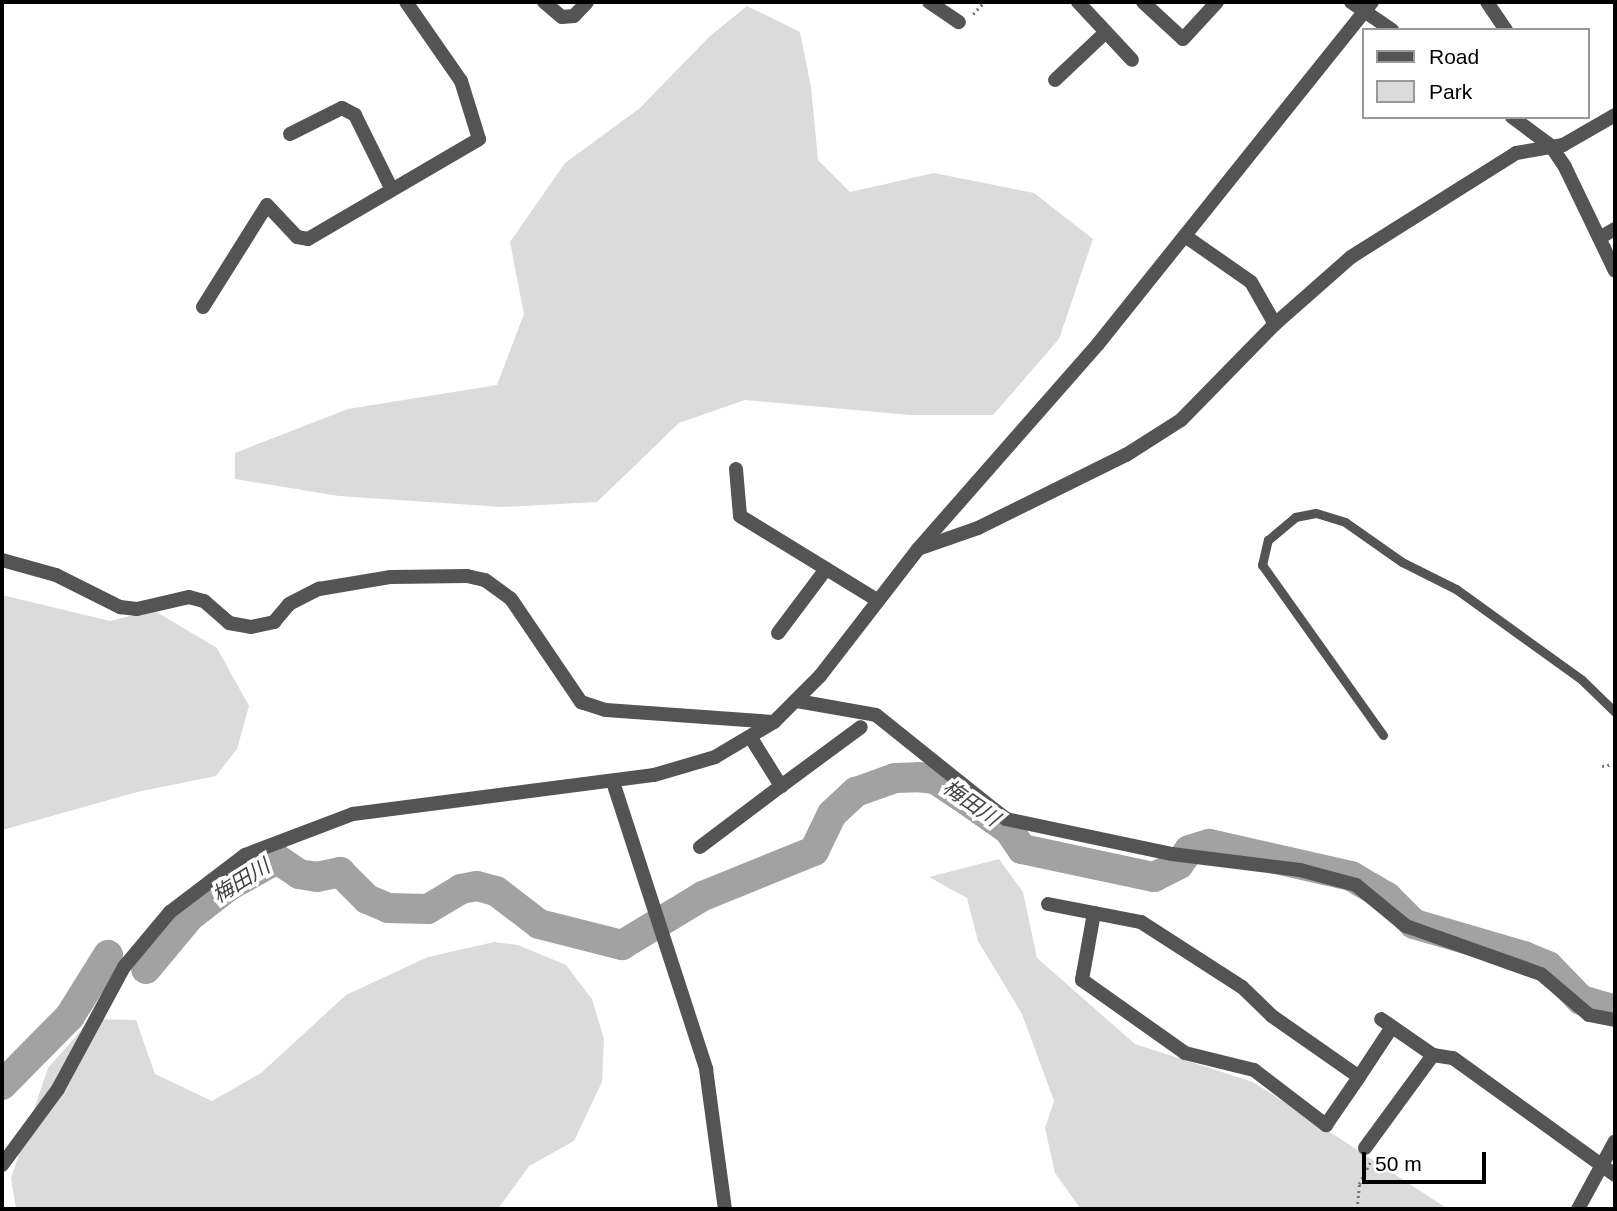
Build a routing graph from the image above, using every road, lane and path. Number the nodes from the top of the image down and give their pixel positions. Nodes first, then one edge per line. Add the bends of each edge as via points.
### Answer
1 (406, 2) edge
2 (544, 2) edge
3 (587, 2) edge
4 (929, 2) edge
5 (1078, 2) edge
6 (1143, 2) edge
7 (1217, 2) edge
8 (1351, 2) edge
9 (1487, 2) edge
10 (1368, 6) edge
11 (959, 22) dead end
12 (1390, 28) edge
13 (1505, 28) edge
14 (1106, 32) junction
15 (1132, 60) dead end
16 (1055, 80) dead end
17 (1615, 115) edge
18 (1515, 119) edge
19 (290, 134) dead end
20 (1551, 146) junction
21 (391, 188) junction
22 (1615, 229) edge
23 (1185, 236) junction
24 (1601, 237) junction
25 (1615, 271) edge
26 (203, 307) dead end
27 (1275, 324) junction
28 (736, 469) dead end
29 (918, 549) junction
30 (2, 560) edge
31 (826, 569) junction
32 (877, 600) junction
33 (778, 633) dead end
34 (797, 701) junction
35 (1615, 712) edge
36 (774, 722) junction
37 (861, 727) dead end
38 (1382, 735) dead end
39 (751, 738) junction
40 (1615, 764) edge
41 (1602, 766) dead end
42 (613, 782) junction
43 (781, 786) junction
44 (700, 847) dead end
45 (1048, 904) dead end
46 (1094, 914) junction
47 (1615, 1020) edge
48 (1433, 1055) junction
49 (1359, 1077) junction
50 (1615, 1141) edge
51 (1368, 1153) joint
52 (2, 1165) edge
53 (1602, 1166) junction
54 (1615, 1175) edge
55 (726, 1209) edge
56 (1357, 1209) edge
57 (1578, 1209) edge

1 - 21 street via 461,81 479,139
2 - 3 street via 562,17 574,16
4 - 11 street
5 - 14 street
6 - 7 street via 1183,38
8 - 10 street
9 - 13 street
10 - 12 street
10 - 23 street
14 - 15 street
14 - 16 street
17 - 20 street via 1563,145
18 - 20 street
19 - 21 street via 342,108 355,115
20 - 24 street
20 - 27 street via 1516,153 1387,233 1351,257
21 - 26 street via 308,239 297,237 267,205
22 - 24 street
23 - 27 street via 1251,282
23 - 29 street via 1098,344
24 - 25 street
27 - 29 street via 1181,420 1126,455 978,528
28 - 31 street via 740,516
29 - 32 street
30 - 36 street via 56,575 120,607 137,609 189,597 204,601 229,623 251,627 274,622 289,604 319,589 391,577 467,576 485,580 511,599 581,702 606,710
31 - 32 street
31 - 33 street
32 - 34 street
34 - 36 street
34 - 47 street via 876,715 1006,819 1188,855 1300,870 1356,885 1406,926 1541,974 1589,1015
35 - 38 lane via 1583,680 1456,589 1402,562 1345,522 1316,513 1295,517 1268,540 1262,565
36 - 39 street
37 - 43 street
39 - 42 street via 715,757
39 - 43 street
40 - 41 path
42 - 52 street via 354,814 272,841 245,855 178,904 124,967 58,1089
42 - 55 street via 706,1069
43 - 44 street
45 - 46 street
46 - 49 street via 1141,922 1242,987 1272,1016
46 - 49 street via 1083,980 1185,1053 1254,1070 1326,1125
48 - 49 street via 1387,1023
48 - 51 street
48 - 53 street via 1453,1058
50 - 53 street
51 - 56 path
53 - 54 street
53 - 57 street

